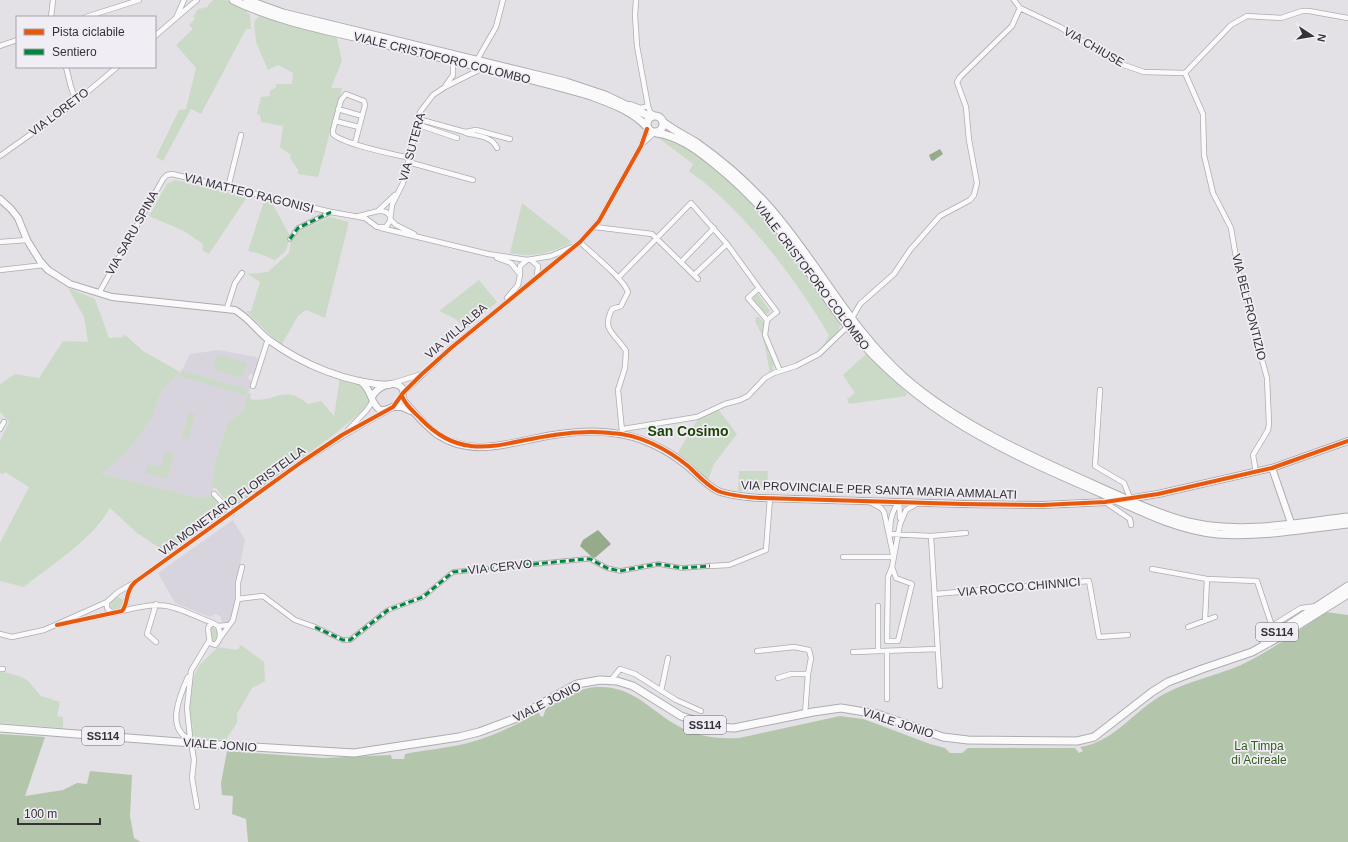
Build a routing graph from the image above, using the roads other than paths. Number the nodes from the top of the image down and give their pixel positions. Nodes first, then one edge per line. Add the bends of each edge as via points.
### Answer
1 (53, 0) edge
2 (139, 0) edge
3 (196, 0) edge
4 (232, 0) edge
5 (247, 0) edge
6 (503, 0) edge
7 (636, 0) edge
8 (1014, 0) edge
9 (183, 1) edge
10 (1020, 8) junction
11 (51, 16) edge
12 (89, 16) edge
13 (176, 18) junction
14 (1348, 18) edge
15 (156, 35) edge
16 (16, 40) edge
17 (0, 46) edge
18 (477, 60) junction
19 (453, 61) junction
20 (66, 68) edge
21 (116, 68) edge
22 (484, 68) junction
23 (1185, 73) junction
24 (445, 87) junction
25 (76, 101) junction
26 (338, 110) junction
27 (650, 112) junction
28 (362, 116) junction
29 (418, 119) junction
30 (336, 121) junction
31 (663, 122) junction
32 (416, 124) junction
33 (359, 127) junction
34 (651, 130) junction
35 (465, 132) junction
36 (241, 135) dead end
37 (457, 138) dead end
38 (510, 138) dead end
39 (355, 144) junction
40 (641, 146) junction
41 (497, 148) dead end
42 (0, 156) edge
43 (408, 160) junction
44 (167, 175) joint
45 (473, 180) dead end
46 (228, 188) junction
47 (398, 193) junction
48 (0, 200) edge
49 (331, 212) junction
50 (377, 212) junction
51 (350, 216) junction
52 (390, 218) junction
53 (374, 224) junction
54 (595, 227) junction
55 (379, 228) junction
56 (714, 228) junction
57 (419, 236) junction
58 (656, 238) junction
59 (290, 239) dead end
60 (27, 240) junction
61 (0, 242) edge
62 (580, 242) junction
63 (728, 244) junction
64 (575, 246) junction
65 (488, 254) junction
66 (529, 260) junction
67 (681, 262) junction
68 (44, 266) junction
69 (0, 270) edge
70 (242, 273) dead end
71 (520, 275) junction
72 (534, 278) junction
73 (618, 278) junction
74 (758, 286) junction
75 (99, 293) junction
76 (502, 304) junction
77 (227, 308) junction
78 (767, 320) junction
79 (849, 323) junction
80 (268, 339) junction
81 (780, 371) junction
82 (422, 374) junction
83 (357, 379) junction
84 (391, 384) junction
85 (253, 386) dead end
86 (1100, 390) dead end
87 (403, 395) junction
88 (373, 399) junction
89 (391, 408) junction
90 (415, 413) junction
91 (4, 422) dead end
92 (0, 429) edge
93 (622, 432) junction
94 (342, 435) junction
95 (1348, 441) edge
96 (1272, 468) junction
97 (1256, 472) junction
98 (214, 494) dead end
99 (770, 498) junction
100 (1129, 498) joint
101 (867, 501) junction
102 (899, 502) junction
103 (1106, 502) joint
104 (918, 503) junction
105 (232, 513) junction
106 (1348, 517) edge
107 (1291, 523) junction
108 (900, 524) junction
109 (1346, 524) edge
110 (1131, 525) dead end
111 (966, 533) dead end
112 (890, 534) junction
113 (898, 534) junction
114 (1218, 534) junction
115 (931, 536) junction
116 (893, 557) junction
117 (843, 558) dead end
118 (710, 566) joint
119 (242, 567) dead end
120 (892, 567) junction
121 (1152, 569) dead end
122 (1208, 579) junction
123 (134, 584) junction
124 (1348, 586) edge
125 (1348, 590) edge
126 (934, 594) junction
127 (1348, 594) edge
128 (113, 597) junction
129 (238, 599) junction
130 (125, 600) junction
131 (107, 602) junction
132 (156, 604) junction
133 (878, 606) dead end
134 (1319, 606) junction
135 (136, 607) junction
136 (122, 611) junction
137 (112, 613) junction
138 (1215, 617) dead end
139 (199, 618) junction
140 (1205, 620) junction
141 (1305, 621) junction
142 (216, 624) junction
143 (57, 625) junction
144 (229, 625) junction
145 (315, 627) joint
146 (1188, 627) dead end
147 (208, 629) junction
148 (0, 634) edge
149 (1128, 635) dead end
150 (220, 638) junction
151 (209, 641) junction
152 (156, 642) dead end
153 (215, 645) junction
154 (938, 648) junction
155 (887, 650) junction
156 (757, 651) dead end
157 (878, 651) junction
158 (854, 652) dead end
159 (201, 655) junction
160 (668, 658) dead end
161 (1202, 668) junction
162 (191, 671) junction
163 (808, 674) junction
164 (778, 678) dead end
165 (611, 680) junction
166 (940, 686) dead end
167 (661, 691) junction
168 (887, 699) dead end
169 (701, 711) dead end
170 (805, 714) junction
171 (0, 728) edge
172 (190, 737) dead end
173 (205, 744) junction
174 (192, 748) dead end
175 (197, 807) dead end

1 - 11 street
2 - 12 street
3 - 13 street
4 - 19 main road, VIALE CRISTOFORO COLOMBO via 284,20
5 - 18 main road, VIALE CRISTOFORO COLOMBO via 283,13
6 - 18 street via 496,27
7 - 27 street via 637,46
8 - 10 street, VIA CHIUSE
9 - 13 street
10 - 23 street, VIA CHIUSE via 1060,27 1118,63 1144,72
10 - 79 street via 1012,26 960,77 958,82 966,107 977,183 974,195 970,200 940,216 910,250 894,274 860,304
13 - 15 street
14 - 23 street via 1309,11 1281,18 1247,16 1231,25
16 - 17 street
18 - 27 main road, VIALE CRISTOFORO COLOMBO via 566,82 605,95 637,112
19 - 22 main road, VIALE CRISTOFORO COLOMBO
19 - 24 street via 453,75
20 - 25 street
21 - 25 street, VIA LORETO
22 - 24 street
22 - 34 main road, VIALE CRISTOFORO COLOMBO via 596,98 637,118
23 - 97 street, VIA BELFRONTIZIO via 1202,114 1206,163 1213,193 1231,228 1239,275 1254,321 1267,378 1269,424 1253,455
24 - 29 street, VIA SUTERA via 433,95 420,112
25 - 42 street, VIA LORETO
26 - 28 street
26 - 28 street via 346,94 364,101
26 - 30 street
27 - 31 main road, VIALE CRISTOFORO COLOMBO
27 - 34 main road via 647,121
28 - 33 street
29 - 32 street, VIA SUTERA
29 - 35 street
30 - 33 street
30 - 39 street via 333,134
31 - 34 main road via 662,128
31 - 79 main road, VIALE CRISTOFORO COLOMBO via 708,152 744,181 758,196 784,227
32 - 37 street
32 - 43 street, VIA SUTERA
33 - 39 street
34 - 40 street
34 - 40 street
34 - 79 main road, VIALE CRISTOFORO COLOMBO via 677,138 693,148 754,200
35 - 38 street via 476,130
35 - 41 street via 489,139
36 - 46 street
39 - 43 street
40 - 54 street
43 - 45 street
43 - 47 street, VIA SUTERA
44 - 46 street, VIA MATTEO RAGONISI via 172,174
44 - 75 street, VIA SARU SPINA via 162,179
46 - 49 street, VIA MATTEO RAGONISI
47 - 50 street
47 - 52 street, VIA SUTERA via 392,205
48 - 60 street via 18,218
49 - 51 street
49 - 59 street via 298,228
50 - 51 street
50 - 52 street via 386,212
50 - 53 street via 372,218
51 - 53 street via 365,218
52 - 55 street via 388,225
52 - 57 street via 396,225
53 - 55 street
54 - 58 street via 652,234
54 - 62 street
55 - 57 street
56 - 58 street via 691,202
56 - 63 street
56 - 67 street
57 - 65 street
58 - 67 street
58 - 73 street
60 - 61 street
60 - 68 street
62 - 64 street
62 - 73 street
63 - 67 street via 696,277
63 - 74 street
64 - 66 street via 551,256
64 - 72 street
65 - 66 street
65 - 71 street via 511,263
66 - 71 street via 520,266
66 - 72 street via 536,263 539,268
68 - 69 street
68 - 75 street via 70,284
70 - 77 street via 235,283
71 - 72 street via 527,280
71 - 76 street via 518,285
72 - 76 street
73 - 93 street via 628,292 621,306 612,309 608,317 608,330 626,351 625,368 618,390
74 - 78 street via 748,298
74 - 78 street via 777,312
75 - 77 street via 128,299
76 - 82 street, VIA VILLALBA
77 - 80 street via 244,315
78 - 81 street via 765,335
79 - 81 street via 819,354
79 - 107 main road, VIALE CRISTOFORO COLOMBO via 892,365 938,404 992,436 1093,484 1161,514 1194,524 1251,527
79 - 114 main road, VIALE CRISTOFORO COLOMBO via 874,356 899,380 934,409 972,432 1163,521 1191,530
80 - 83 street via 313,366
80 - 85 street
81 - 93 street via 765,378 748,396 697,417 661,422
82 - 84 street
82 - 87 street, VIA VILLALBA
83 - 84 street
83 - 88 street via 369,389
84 - 87 street via 402,387
84 - 88 street via 377,390
86 - 100 street via 1095,466 1124,483
87 - 89 street
87 - 90 street
88 - 89 street via 380,410
88 - 94 street via 366,411
89 - 90 street via 402,406
89 - 94 street
90 - 93 street, VIA PROVINCIALE PER SANTA MARIA AMMALATI via 439,435 454,442 477,447 500,446 575,432
91 - 92 street
93 - 99 street, VIA PROVINCIALE PER SANTA MARIA AMMALATI via 665,450 718,490 743,496
94 - 105 street, VIA MONETARIO FLORISTELLA
95 - 96 street
96 - 97 street
96 - 107 street
97 - 100 street
98 - 105 street
99 - 101 street, VIA PROVINCIALE PER SANTA MARIA AMMALATI
99 - 118 street, VIA CERVO via 766,550 729,565
101 - 102 street, VIA PROVINCIALE PER SANTA MARIA AMMALATI
101 - 112 street via 884,512
102 - 104 street, VIA PROVINCIALE PER SANTA MARIA AMMALATI
102 - 108 street
102 - 112 street via 892,511
103 - 104 street, VIA PROVINCIALE PER SANTA MARIA AMMALATI via 1043,505
103 - 110 street via 1130,518
104 - 108 street via 906,510
105 - 123 street, VIA MONETARIO FLORISTELLA
106 - 107 main road, VIALE CRISTOFORO COLOMBO
107 - 109 street via 1298,527
107 - 114 street via 1288,528
108 - 113 street
109 - 114 main road, VIALE CRISTOFORO COLOMBO via 1250,534
111 - 115 street
112 - 113 street
112 - 116 street
113 - 115 street
113 - 116 street
115 - 126 street
116 - 117 street
116 - 120 street
118 - 145 street, VIA CERVO via 682,568 658,564 620,571 586,559 453,572 423,597 388,610 350,640 343,640
119 - 129 street
120 - 120 street via 896,578 912,584 898,641 887,641 888,577
121 - 122 street
122 - 134 street via 1257,581 1272,626 1301,608
122 - 140 street
123 - 128 street, VIA MONETARIO FLORISTELLA
123 - 130 street
124 - 134 main road, VIALE JONIO / SS114
125 - 141 main road
126 - 149 street, VIA ROCCO CHINNICI via 1089,581 1099,637
126 - 154 street
127 - 141 main road, VIALE JONIO / SS114
128 - 130 street via 119,596
128 - 131 street
129 - 144 street via 233,620
129 - 145 street, VIA CERVO via 262,596 295,620
130 - 135 street
130 - 136 street
131 - 137 street via 107,608
131 - 143 street
132 - 135 street
132 - 139 street via 174,607
132 - 152 street via 147,634
133 - 157 street
134 - 161 main road, VIALE JONIO / SS114 via 1261,642
135 - 136 street
136 - 137 street
137 - 143 street
138 - 140 street
139 - 142 street
139 - 147 street
140 - 146 street
141 - 161 main road, VIALE JONIO / SS114 via 1252,652
142 - 144 street
142 - 147 street via 209,626
142 - 150 street via 220,630
143 - 148 street via 12,638
144 - 150 street
147 - 151 street
150 - 153 street
151 - 153 street
151 - 159 street
153 - 159 street
154 - 155 street
154 - 166 street
155 - 157 street
155 - 168 street
156 - 163 street via 794,646 809,650 811,658
157 - 158 street
159 - 162 street
160 - 167 street
161 - 170 main road, VIALE JONIO / SS114 via 1178,677 1152,692 1094,737 1076,741 955,739 928,733 866,711 840,708
162 - 172 street via 187,708
162 - 173 street via 180,697 177,726 185,737
163 - 164 street via 791,674
163 - 170 street
165 - 167 street via 616,672 624,670
165 - 170 main road, VIALE JONIO / SS114 via 634,686 681,716 716,727 740,727
165 - 173 main road, VIALE JONIO / SS114 via 577,684 514,719 495,727 445,740 354,753
167 - 169 street
171 - 173 main road, VIALE JONIO / SS114
174 - 175 street via 192,778

